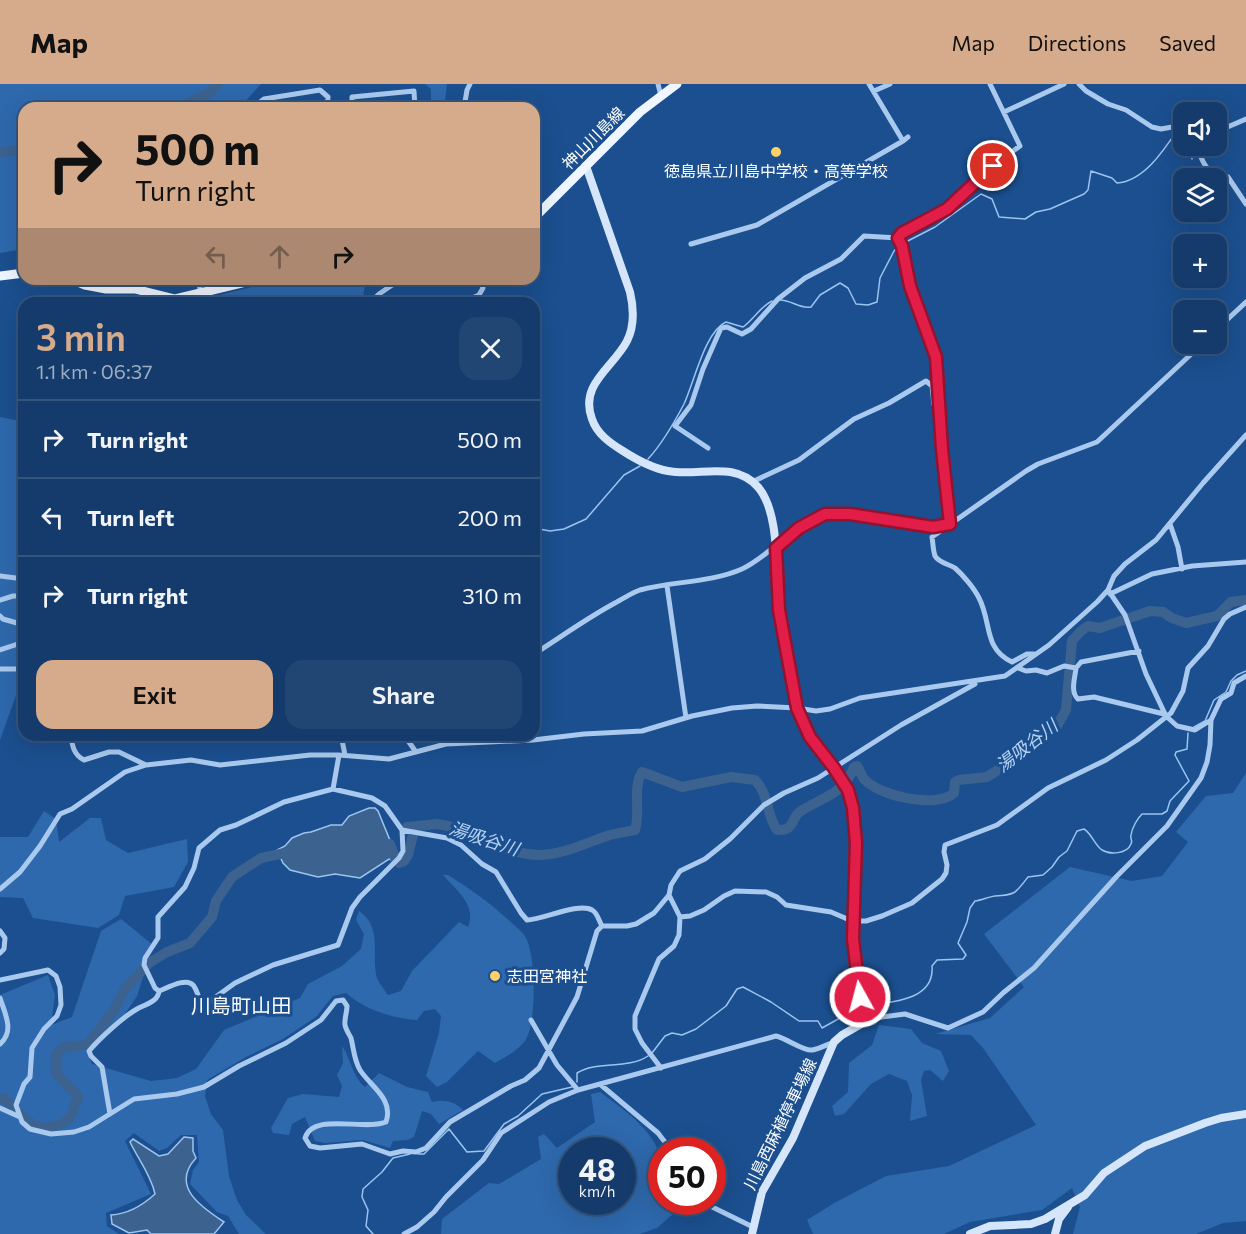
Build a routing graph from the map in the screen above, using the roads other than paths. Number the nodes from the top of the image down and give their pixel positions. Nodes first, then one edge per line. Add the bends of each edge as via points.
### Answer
1 (470, 84) edge
2 (658, 84) edge
3 (677, 84) edge
4 (869, 84) edge
5 (890, 84) edge
6 (990, 84) edge
7 (1064, 84) edge
8 (1079, 84) edge
9 (874, 92) junction
10 (661, 96) junction
11 (260, 102) edge
12 (328, 102) edge
13 (352, 102) edge
14 (415, 102) edge
15 (466, 102) edge
16 (1004, 112) junction
17 (1246, 119) edge
18 (1173, 127) edge
19 (1227, 127) edge
20 (1201, 156) edge
21 (586, 166) junction
22 (1246, 204) edge
23 (540, 212) edge
24 (900, 242) junction
25 (691, 244) dead end
26 (18, 274) edge
27 (0, 276) edge
28 (85, 285) edge
29 (199, 285) edge
30 (236, 285) edge
31 (394, 285) edge
32 (482, 285) edge
33 (201, 294) junction
34 (167, 297) edge
35 (185, 297) edge
36 (379, 297) edge
37 (474, 297) edge
38 (1246, 302) edge
39 (1227, 320) edge
40 (1191, 354) edge
41 (940, 406) junction
42 (1246, 435) edge
43 (708, 448) dead end
44 (752, 482) junction
45 (950, 524) junction
46 (1170, 524) junction
47 (776, 548) junction
48 (1246, 562) edge
49 (1182, 569) junction
50 (0, 576) edge
51 (18, 578) edge
52 (667, 586) junction
53 (1109, 592) junction
54 (18, 596) edge
55 (0, 600) edge
56 (1246, 607) edge
57 (0, 616) edge
58 (18, 623) edge
59 (18, 644) edge
60 (0, 650) edge
61 (540, 650) edge
62 (1139, 651) junction
63 (1035, 654) junction
64 (1018, 668) junction
65 (1074, 668) junction
66 (0, 669) edge
67 (18, 669) edge
68 (1246, 676) edge
69 (978, 682) junction
70 (797, 708) junction
71 (1165, 715) junction
72 (687, 718) junction
73 (1211, 720) junction
74 (540, 739) edge
75 (72, 741) edge
76 (341, 741) edge
77 (408, 741) edge
78 (448, 741) edge
79 (511, 741) edge
80 (446, 744) junction
81 (416, 752) junction
82 (342, 755) junction
83 (146, 765) junction
84 (834, 768) junction
85 (333, 789) junction
86 (402, 830) junction
87 (0, 889) edge
88 (669, 895) junction
89 (680, 917) junction
90 (852, 921) junction
91 (602, 926) junction
92 (0, 931) edge
93 (0, 953) edge
94 (0, 980) edge
95 (159, 991) junction
96 (0, 998) edge
97 (531, 1020) dead end
98 (863, 1023) junction
99 (834, 1042) junction
100 (0, 1044) edge
101 (549, 1051) junction
102 (661, 1068) junction
103 (601, 1085) junction
104 (578, 1090) junction
105 (0, 1108) edge
106 (110, 1113) junction
107 (1246, 1114) edge
108 (19, 1115) junction
109 (661, 1137) edge
110 (1070, 1204) junction
111 (724, 1215) edge
112 (752, 1231) edge
113 (404, 1234) edge
114 (970, 1234) edge
115 (1055, 1234) edge

1 - 15 street
2 - 10 street
3 - 10 main road, 神山川島線
4 - 9 street
5 - 9 street
6 - 16 street
7 - 16 street
8 - 18 street via 1152,127
9 - 25 street via 906,139 757,225
10 - 21 main road, 神山川島線
11 - 12 street via 320,90 328,97
13 - 14 street via 352,97 414,91
16 - 24 street via 1020,146 947,209 902,233
17 - 19 street
20 - 22 street via 1215,174 1228,177
21 - 23 main road, 神山川島線
21 - 44 main road via 630,292 633,313 626,342 591,390 590,410 597,429 611,444 657,468 677,472 724,471
24 - 41 street via 910,286 936,357
24 - 43 street via 864,237 841,259 805,278 776,301 751,329 742,334 721,328 691,405 675,426
26 - 27 main road
28 - 34 main road via 106,290 135,289
29 - 33 street
30 - 33 main road
31 - 36 street
32 - 37 street
33 - 35 main road
38 - 39 street
40 - 45 street via 1097,442 1032,468
41 - 44 street via 934,405 932,386 926,381 854,419 800,460
41 - 45 street
42 - 46 street
44 - 47 main road via 767,504
45 - 47 street via 933,527 825,514 799,528
45 - 63 street via 932,537 936,556 954,568 978,597 990,640 1001,657 1012,662
46 - 49 street
46 - 53 street via 1114,576
47 - 52 street via 742,569
47 - 70 main road via 779,610
48 - 49 street
49 - 53 street via 1152,574
50 - 51 street
52 - 61 street via 638,591
52 - 72 street
53 - 62 street via 1126,618
53 - 63 street
54 - 55 street
56 - 71 street via 1224,620 1208,646 1192,662 1183,691 1171,713
57 - 58 street
59 - 60 street
62 - 65 street via 1081,662
62 - 71 street
63 - 64 street
64 - 65 street via 1047,673 1064,666
64 - 69 street via 1005,676
65 - 71 street via 1073,692 1078,699 1094,698
66 - 67 street
68 - 73 street via 1221,699
69 - 70 street via 860,698 830,709
69 - 84 street via 910,719
70 - 72 street via 732,708
70 - 84 main road via 810,737
71 - 73 street via 1177,726 1195,730
71 - 90 street via 1137,740 1106,760 1054,784 997,825 945,845 946,873 912,903 866,921
72 - 74 street via 642,731
73 - 98 street via 1207,762 1193,792 1167,826 1034,968 983,1012 948,1028 904,1014
75 - 83 street via 77,756 84,760 119,752
76 - 82 street
77 - 81 street
78 - 80 street
79 - 80 street
80 - 81 street
81 - 82 street via 389,759
82 - 83 street via 220,765 191,760
82 - 85 street
83 - 87 street via 125,772 60,814 20,872
84 - 88 street via 764,806 705,859 680,871
84 - 90 main road via 848,790 856,826
85 - 86 street via 372,798 384,806
85 - 95 street via 284,802 220,830 199,848 185,887 158,917 158,938 145,958 145,968
86 - 91 street via 447,838 460,845 496,872 527,920 590,908
86 - 95 street via 403,850 352,908 338,945 273,965 235,983 206,1004 189,982
88 - 89 street
88 - 91 street via 654,913 636,924
89 - 90 street via 704,910 735,891 766,892 786,905 831,912
89 - 102 street via 674,946 659,959 635,1016 635,1029
90 - 98 main road
91 - 101 street via 597,931 577,997
92 - 93 street via 5,938
94 - 108 street via 48,970 56,975 60,987 57,1016 32,1048 30,1077 16,1105
95 - 106 street via 156,999 134,1010 89,1051 102,1067
96 - 100 street via 9,1031
97 - 101 street
98 - 99 main road
99 - 102 street via 813,1051 776,1036
99 - 112 main road, 川島西麻植停車場線 via 793,1138 762,1192
101 - 104 street
101 - 106 street via 539,1068 525,1080 450,1122 426,1148 416,1152 390,1154 362,1144 320,1148 310,1146 305,1138 314,1126 376,1126 386,1122 388,1115 382,1096 354,1059 343,1000 336,1001 321,1020 286,1043 204,1087 134,1099
102 - 103 street
103 - 104 street
103 - 109 street
104 - 113 street via 549,1102 501,1133 483,1160 434,1212
105 - 108 street
106 - 108 street via 89,1128 51,1134 30,1129
107 - 110 main road via 1221,1118 1145,1146 1104,1173 1085,1195
110 - 114 main road via 1031,1224 990,1226
110 - 115 main road via 1059,1219
111 - 112 street

